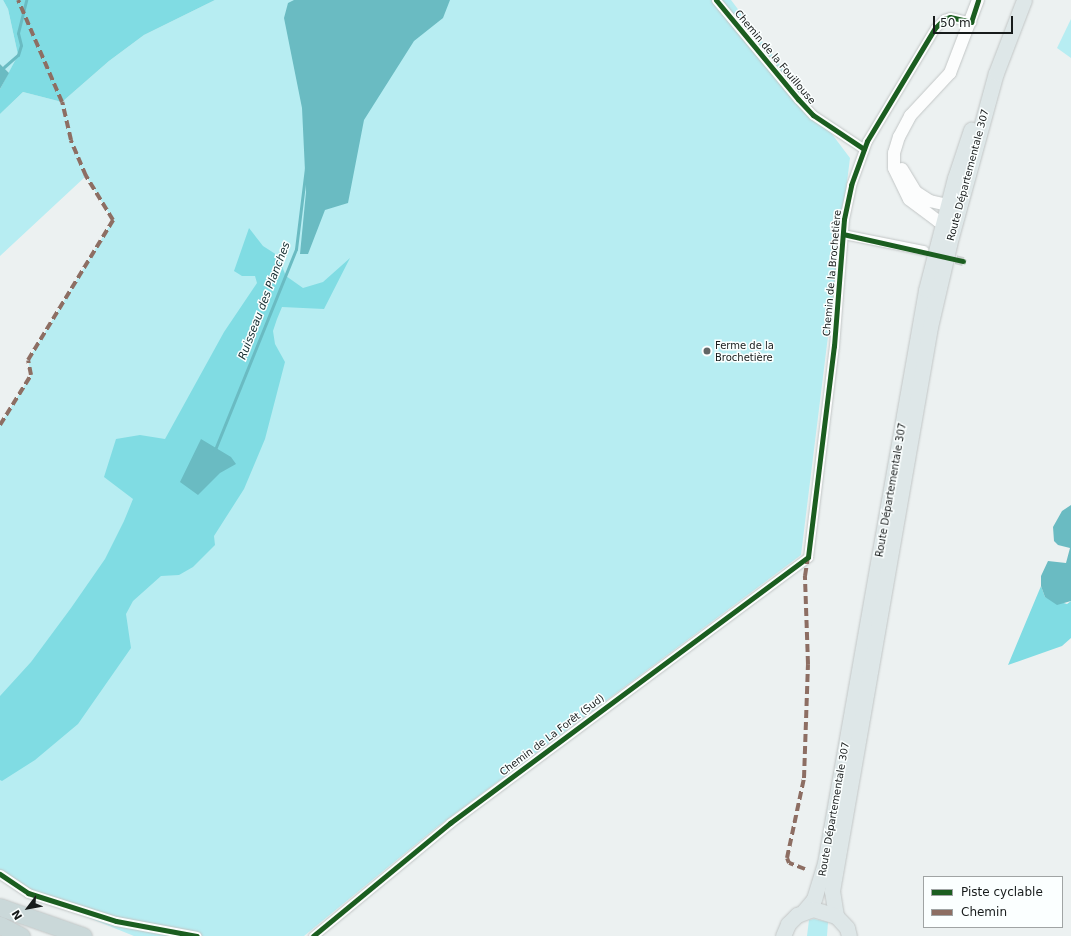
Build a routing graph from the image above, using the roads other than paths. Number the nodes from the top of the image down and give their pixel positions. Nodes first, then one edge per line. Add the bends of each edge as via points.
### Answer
1 (716, 0) edge
2 (978, 0) edge
3 (1024, 0) edge
4 (971, 22) junction
5 (899, 137) junction
6 (864, 149) junction
7 (951, 215) junction
8 (843, 234) junction
9 (923, 250) dead end
10 (808, 557) joint
11 (0, 874) edge
12 (0, 907) edge
13 (804, 911) junction
14 (836, 916) junction
15 (0, 925) edge
16 (782, 935) edge
17 (21, 936) edge
18 (83, 936) edge
19 (197, 936) edge
20 (313, 936) edge
21 (849, 936) edge

1 - 6 street, Chemin de la Fouillouse via 798,100 813,115
2 - 4 street
3 - 7 main road, Route Départementale 307 via 976,117
4 - 5 street via 950,73 910,116
4 - 6 street, Chemin de la Brochetière via 950,17 935,28
5 - 7 street via 900,164 907,180 916,192
5 - 7 street via 894,153 894,168 909,199 922,211
6 - 8 street, Chemin de la Brochetière via 851,185
7 - 13 main road, Route Départementale 307 via 926,290 825,863 814,899
7 - 14 main road, Route Départementale 307 via 832,890
8 - 9 street
8 - 10 street, Chemin de la Brochetière via 834,346
10 - 20 street, Chemin de La Forêt (Sud) via 450,823
11 - 19 street via 28,893 116,921
12 - 18 highway
13 - 14 main road via 821,910
13 - 16 main road, Route Départementale 307 via 792,919
14 - 21 main road
15 - 17 highway

